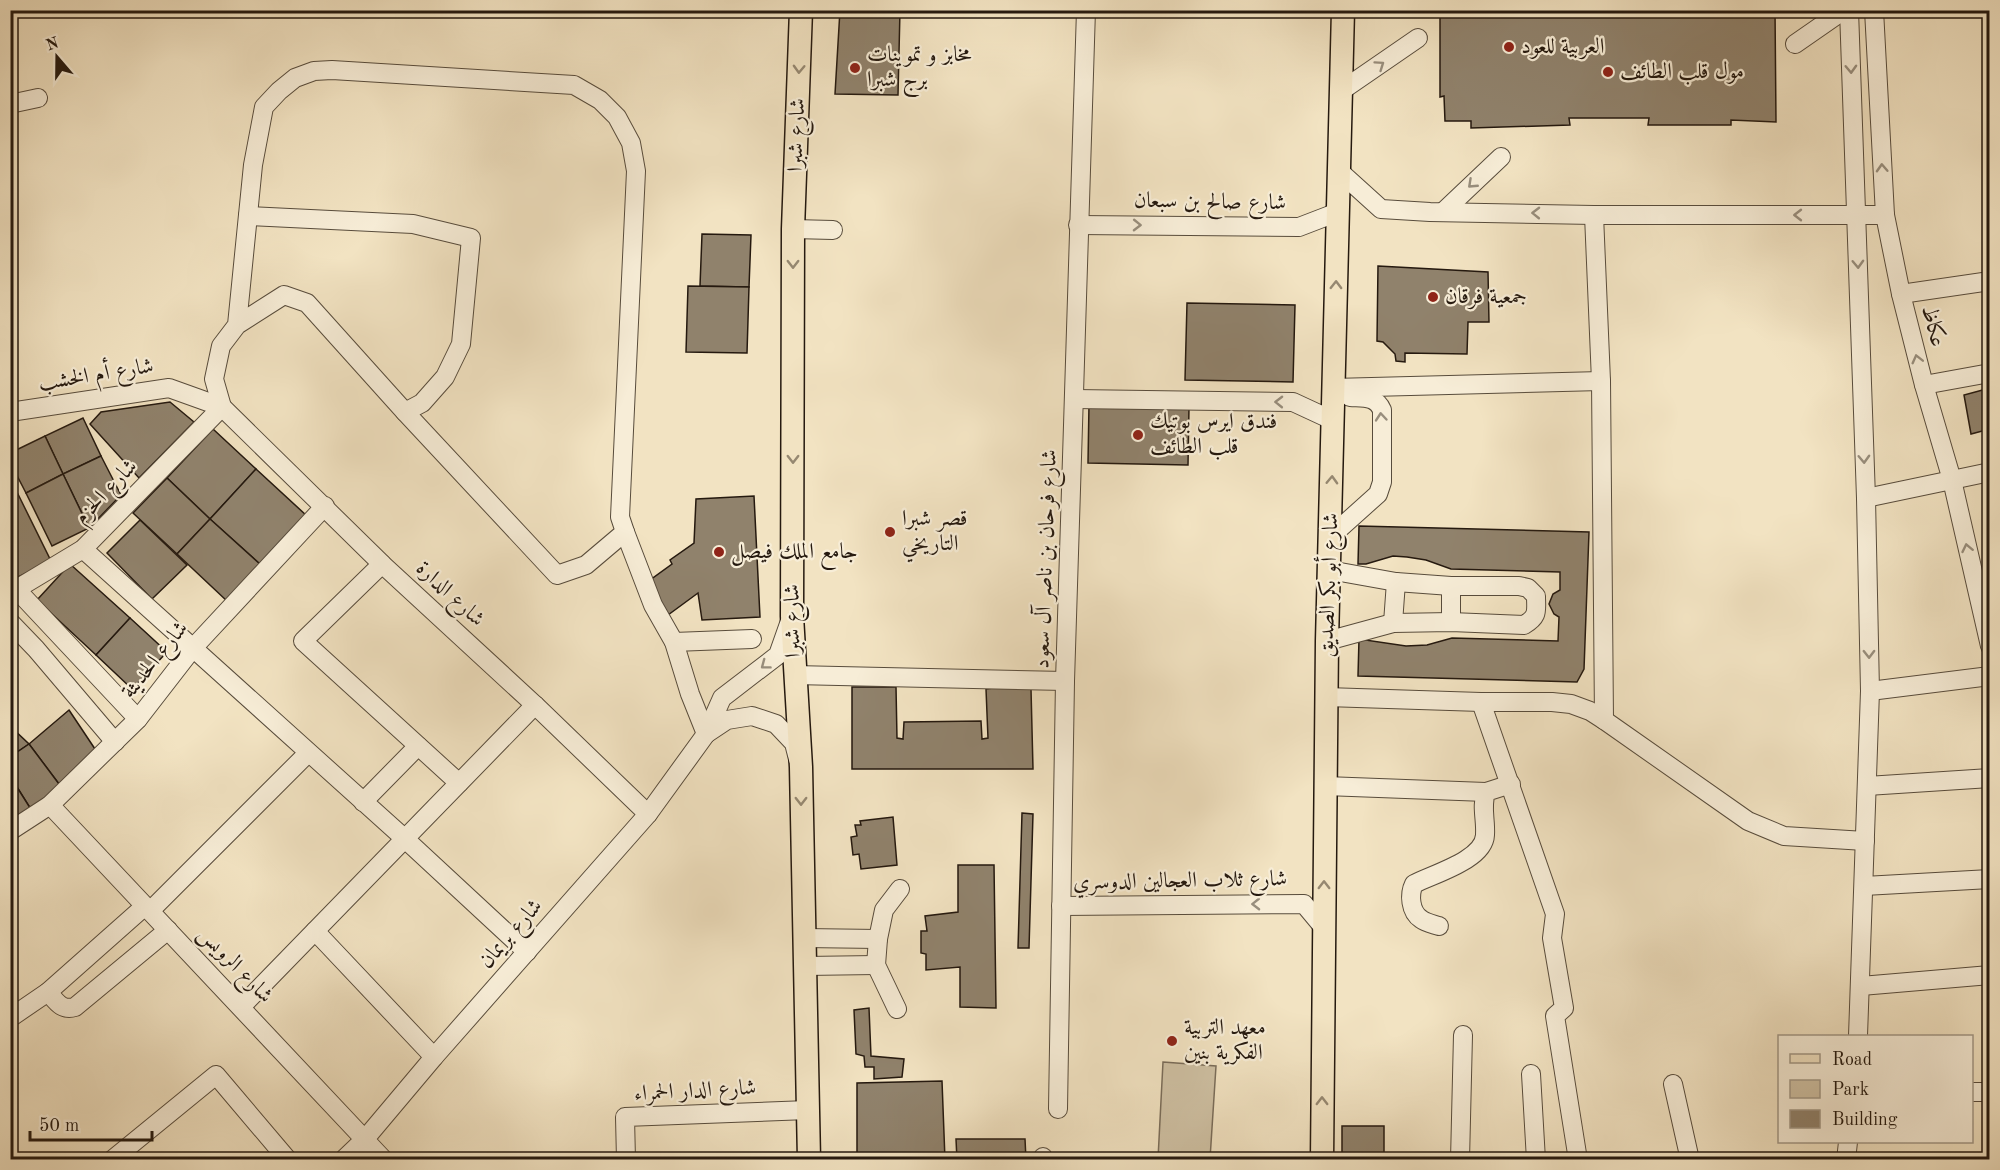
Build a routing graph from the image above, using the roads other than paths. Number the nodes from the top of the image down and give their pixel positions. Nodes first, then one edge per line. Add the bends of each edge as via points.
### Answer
1 (801, 10) edge
2 (1086, 10) edge
3 (1343, 10) edge
4 (1844, 10) edge
5 (1849, 10) edge
6 (1874, 10) edge
7 (1418, 38) dead end
8 (1795, 44) dead end
9 (1341, 91) junction
10 (38, 98) dead end
11 (10, 104) edge
12 (1501, 157) dead end
13 (1339, 171) junction
14 (1338, 212) junction
15 (1443, 212) junction
16 (1594, 215) junction
17 (1857, 215) junction
18 (1885, 215) junction
19 (248, 216) junction
20 (1078, 225) junction
21 (794, 229) junction
22 (832, 230) dead end
23 (1989, 281) edge
24 (1901, 294) junction
25 (237, 325) junction
26 (1989, 373) edge
27 (1601, 381) junction
28 (1924, 385) junction
29 (1333, 392) junction
30 (1075, 399) junction
31 (222, 407) junction
32 (405, 411) junction
33 (10, 412) edge
34 (1334, 421) junction
35 (1989, 472) edge
36 (1952, 480) junction
37 (1866, 498) junction
38 (325, 506) junction
39 (625, 532) junction
40 (1330, 537) junction
41 (83, 549) junction
42 (382, 564) junction
43 (1329, 570) junction
44 (1982, 577) edge
45 (1396, 582) junction
46 (1451, 586) junction
47 (13, 591) edge
48 (792, 616) junction
49 (10, 622) edge
50 (1451, 622) junction
51 (1393, 623) junction
52 (752, 639) dead end
53 (1327, 641) junction
54 (674, 642) junction
55 (1989, 646) edge
56 (193, 648) junction
57 (794, 675) junction
58 (1989, 676) edge
59 (1065, 681) junction
60 (1870, 691) junction
61 (1326, 697) junction
62 (1481, 702) junction
63 (535, 705) junction
64 (138, 719) junction
65 (1604, 720) junction
66 (706, 734) junction
67 (115, 742) junction
68 (418, 746) junction
69 (308, 753) junction
70 (801, 767) junction
71 (1989, 778) edge
72 (459, 783) junction
73 (1511, 784) junction
74 (1325, 786) junction
75 (1867, 786) junction
76 (1486, 792) junction
77 (363, 802) junction
78 (50, 805) junction
79 (648, 814) junction
80 (10, 831) edge
81 (404, 838) junction
82 (1865, 841) junction
83 (1989, 879) edge
84 (1864, 886) junction
85 (900, 889) dead end
86 (1061, 906) junction
87 (148, 909) junction
88 (1439, 926) dead end
89 (1324, 928) junction
90 (168, 930) junction
91 (315, 931) junction
92 (804, 938) junction
93 (878, 939) junction
94 (527, 952) junction
95 (876, 965) junction
96 (805, 966) junction
97 (1989, 975) edge
98 (1861, 986) junction
99 (48, 992) junction
100 (242, 1006) junction
101 (897, 1009) dead end
102 (10, 1018) edge
103 (1463, 1035) dead end
104 (1858, 1035) edge
105 (434, 1057) junction
106 (1531, 1074) dead end
107 (1673, 1084) dead end
108 (1973, 1092) edge
109 (1989, 1092) edge
110 (1058, 1109) dead end
111 (808, 1110) junction
112 (366, 1139) junction
113 (1848, 1143) edge
114 (112, 1160) edge
115 (288, 1160) edge
116 (343, 1160) edge
117 (384, 1160) edge
118 (626, 1160) edge
119 (810, 1160) edge
120 (1322, 1160) edge
121 (1460, 1160) edge
122 (1536, 1160) edge
123 (1578, 1160) edge
124 (1690, 1160) edge
125 (1846, 1160) edge

1 -> 21 main road, شارع شبرا
2 - 20 street, شارع فرحان بن ناصر آل سعود
3 - 9 main road, شارع أبو بكر الصديق
4 - 8 street
5 -> 17 street
18 -> 6 street, عكاظ
9 -> 7 street
9 - 13 main road, شارع أبو بكر الصديق
10 - 11 street
12 -> 15 street
13 - 14 main road, شارع أبو بكر الصديق
13 - 15 street via 1381,208
20 -> 14 street, شارع صالح بن سبعان via 1299,227
29 -> 14 main road, شارع أبو بكر الصديق
16 -> 15 street
17 -> 16 street
16 - 27 street
17 - 18 street
17 -> 37 street
18 - 24 street, عكاظ
19 - 25 street
19 - 32 street via 413,224 471,238 460,344 445,377 422,403
19 - 39 street via 264,107 295,78 314,71 574,85 600,100 617,117 631,143 636,171 620,517
20 - 30 street, شارع فرحان بن ناصر آل سعود
21 - 22 street
21 -> 48 main road, شارع شبرا
23 - 24 street
28 -> 24 street, عكاظ
25 - 31 street via 221,346 214,379
25 - 32 street via 284,295 307,303
26 - 28 street
27 - 29 street
27 - 65 street
28 - 36 street, عكاظ
29 - 34 main road, شارع أبو بكر الصديق
40 -> 29 street via 1378,494 1382,482 1379,403 1372,398
34 -> 30 street via 1293,402
30 - 59 street, شارع فرحان بن ناصر آل سعود
31 - 33 street, شارع أم الخشب via 169,388
31 - 38 street, شارع الدارة
31 - 41 street, شارع الحزم
32 - 39 street via 557,575 586,565
40 -> 34 main road, شارع أبو بكر الصديق
35 - 36 street
36 - 37 street
44 -> 36 street, عكاظ
37 -> 60 street
38 - 42 street, شارع الدارة
38 - 56 street, شارع الحديثة
39 - 54 street via 653,605
40 - 43 main road, شارع أبو بكر الصديق
41 - 47 street, شارع الحزم
41 - 56 street
42 - 63 street, شارع الدارة
42 - 68 street via 303,641
43 - 45 street
43 - 53 main road, شارع أبو بكر الصديق
44 - 55 street, عكاظ
45 - 46 street
45 - 51 street
46 - 50 street
46 - 50 street via 1528,588 1536,596 1536,615 1524,625
47 - 64 street
48 - 57 main road, شارع شبرا
48 -> 66 street via 778,655 722,698
49 - 67 street
50 - 51 street
51 - 53 street
52 - 54 street
53 - 61 main road, شارع أبو بكر الصديق
54 - 66 street
56 - 64 street, شارع الحديثة
56 - 69 street
57 - 59 street
57 - 70 main road, شارع شبرا
58 - 60 street
59 - 86 street, شارع فرحان بن ناصر آل سعود
60 - 75 street
61 - 62 street
61 - 74 main road, شارع أبو بكر الصديق
62 - 65 street via 1561,703 1590,711
62 - 73 street
63 - 72 street
63 - 79 street, شارع الدارة
64 - 67 street, شارع الحديثة
65 - 82 street via 1768,830 1784,836
66 - 70 street via 727,720 752,716 776,724 794,743
66 - 79 street, شارع بريمان
67 - 78 street, شارع الحديثة
68 - 72 street
68 - 77 street
69 - 77 street
69 - 87 street
70 -> 92 main road, شارع شبرا
71 - 75 street
72 - 81 street
73 - 76 street
73 - 123 street via 1555,914 1552,938 1564,1008 1555,1016
74 - 76 street
89 -> 74 main road, شارع أبو بكر الصديق
75 - 82 street
76 - 88 street via 1482,802 1486,837 1478,850 1468,859 1414,884 1410,891 1416,915
77 - 81 street
78 - 80 street, شارع الحديثة
78 - 87 street, شارع الرويس
79 - 94 street, شارع بريمان
81 - 91 street
81 - 94 street
82 - 84 street
83 - 84 street
84 - 98 street
85 - 93 street via 884,910
89 -> 86 street, شارع ثلاب العجالين الدوسري via 1304,904
86 - 110 street, شارع فرحان بن ناصر آل سعود
87 - 90 street, شارع الرويس
87 - 99 street
120 -> 89 main road, شارع أبو بكر الصديق
90 - 99 street via 75,1007 63,1008
90 - 100 street, شارع الرويس
91 - 100 street
91 - 105 street
92 - 93 street
92 - 96 main road, شارع شبرا
93 - 95 street
94 - 105 street, شارع بريمان
95 - 96 street
95 - 101 street
96 - 111 main road, شارع شبرا
97 - 98 street
98 - 104 street
99 - 102 street
100 - 112 street, شارع الرويس
103 - 121 street
105 - 112 street, شارع بريمان
106 - 122 street
107 - 124 street
108 - 109 street
111 - 118 street, شارع الدار الحمراء via 625,1117
111 - 119 main road, شارع شبرا
112 - 116 street, شارع بريمان
112 - 117 street, شارع الرويس
113 - 125 street
114 - 115 street via 216,1075

